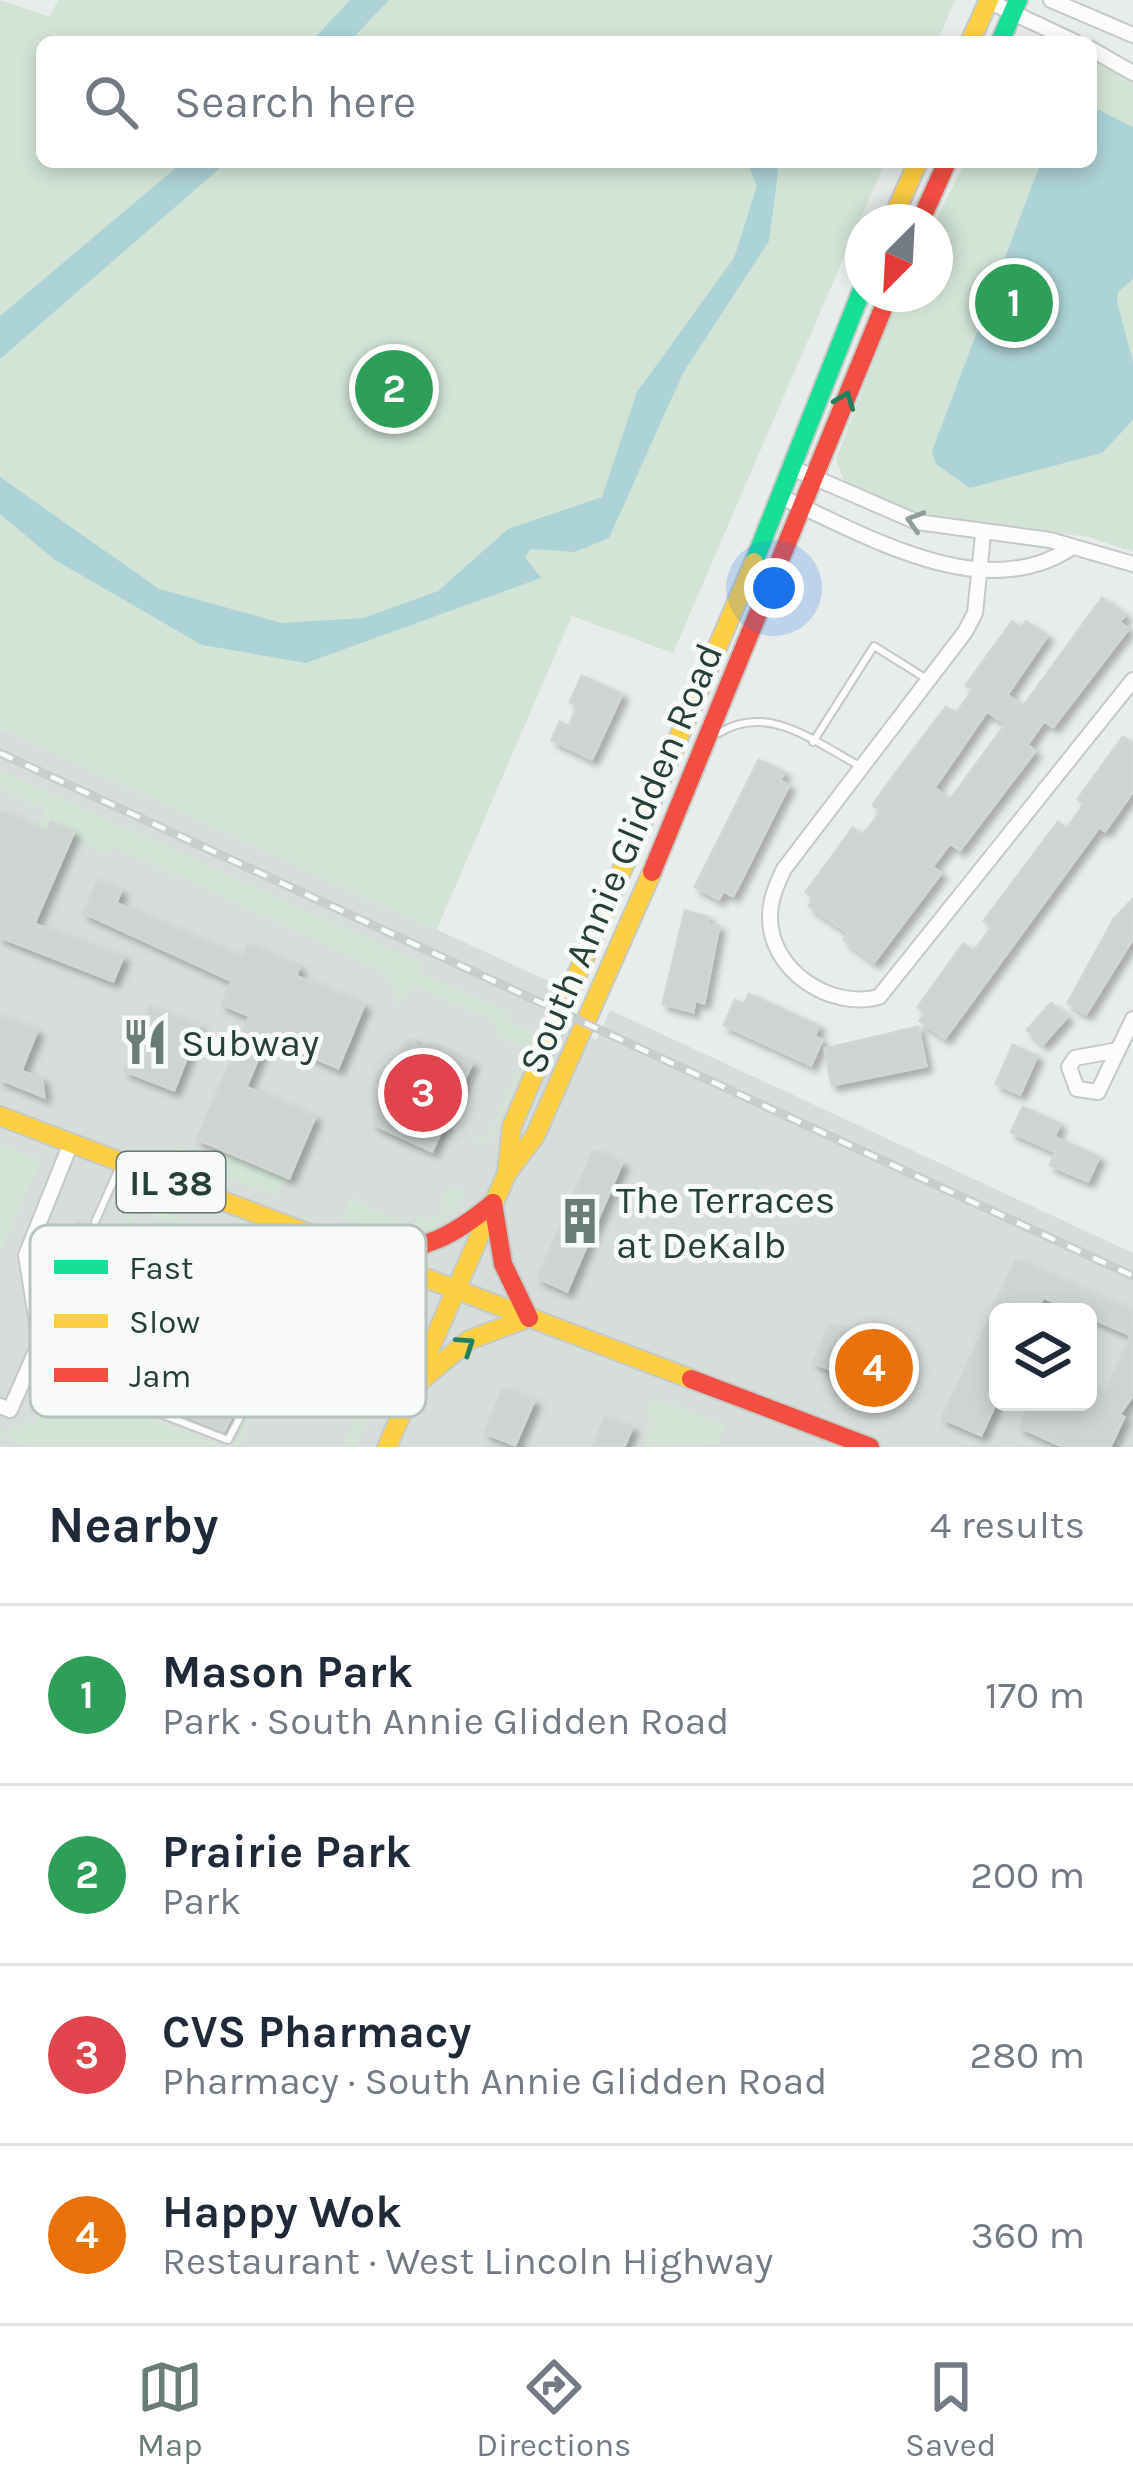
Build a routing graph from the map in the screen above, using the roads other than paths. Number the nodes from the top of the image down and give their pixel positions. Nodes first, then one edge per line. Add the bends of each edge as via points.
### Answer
1 (1051, 0) edge
2 (988, 1) edge
3 (1016, 6) edge
4 (1133, 35) edge
5 (973, 36) edge
6 (1003, 36) edge
7 (1065, 36) edge
8 (1097, 53) edge
9 (1133, 73) edge
10 (915, 168) edge
11 (944, 168) edge
12 (899, 204) edge
13 (928, 204) edge
14 (853, 312) edge
15 (882, 312) edge
16 (790, 467) junction
17 (815, 479) junction
18 (778, 496) junction
19 (803, 507) junction
20 (983, 535) junction
21 (1071, 548) junction
22 (1133, 564) edge
23 (980, 567) junction
24 (928, 680) junction
25 (1133, 680) edge
26 (711, 738) junction
27 (813, 742) junction
28 (861, 767) junction
29 (1133, 1019) edge
30 (1118, 1050) dead end
31 (0, 1116) edge
32 (71, 1143) junction
33 (122, 1163) junction
34 (506, 1173) junction
35 (493, 1203) junction
36 (95, 1222) dead end
37 (38, 1225) edge
38 (287, 1225) edge
39 (30, 1245) edge
40 (426, 1249) edge
41 (426, 1278) edge
42 (30, 1280) edge
43 (454, 1289) junction
44 (529, 1318) junction
45 (426, 1354) edge
46 (30, 1369) edge
47 (426, 1375) edge
48 (0, 1406) edge
49 (167, 1417) edge
50 (240, 1417) edge
51 (400, 1417) edge
52 (868, 1446) edge
53 (387, 1447) edge

1 - 4 street
2 - 3 street
2 - 5 main road
3 - 6 main road
3 - 7 street
8 - 9 street
10 - 12 main road
11 - 13 main road
14 - 16 main road, South Annie Glidden Road
17 -> 15 main road, South Annie Glidden Road
16 - 17 street
16 - 18 main road, South Annie Glidden Road
17 - 19 main road, South Annie Glidden Road
20 -> 17 street via 903,518
18 - 19 street
18 - 34 main road, South Annie Glidden Road via 688,726 512,1126
19 - 23 street via 913,555
19 - 26 main road, South Annie Glidden Road
20 - 21 street
20 - 23 street
21 - 22 street
21 - 23 street via 1051,561
23 - 24 street via 975,614
24 - 27 lane via 874,646
24 - 28 street
25 - 28 street via 879,997 860,1002 826,995 790,969 773,941 770,915 784,869
26 - 27 lane via 762,719
26 - 34 main road, South Annie Glidden Road via 536,1136
27 - 28 lane
29 - 30 street
31 - 32 main road, IL 38
32 - 33 main road, IL 38
32 - 37 street
33 - 36 lane
33 - 38 main road, IL 38
34 - 35 main road, South Annie Glidden Road
35 - 40 main road
35 - 43 main road, South Annie Glidden Road
35 - 44 main road via 503,1264
39 - 42 street
41 - 43 main road, IL 38
43 - 44 main road, IL 38
43 - 45 main road, South Annie Glidden Road
47 -> 44 main road via 469,1340
44 - 52 main road, IL 38
46 - 48 street via 10,1410
49 - 50 lane via 228,1441
51 - 53 main road, South Annie Glidden Road

